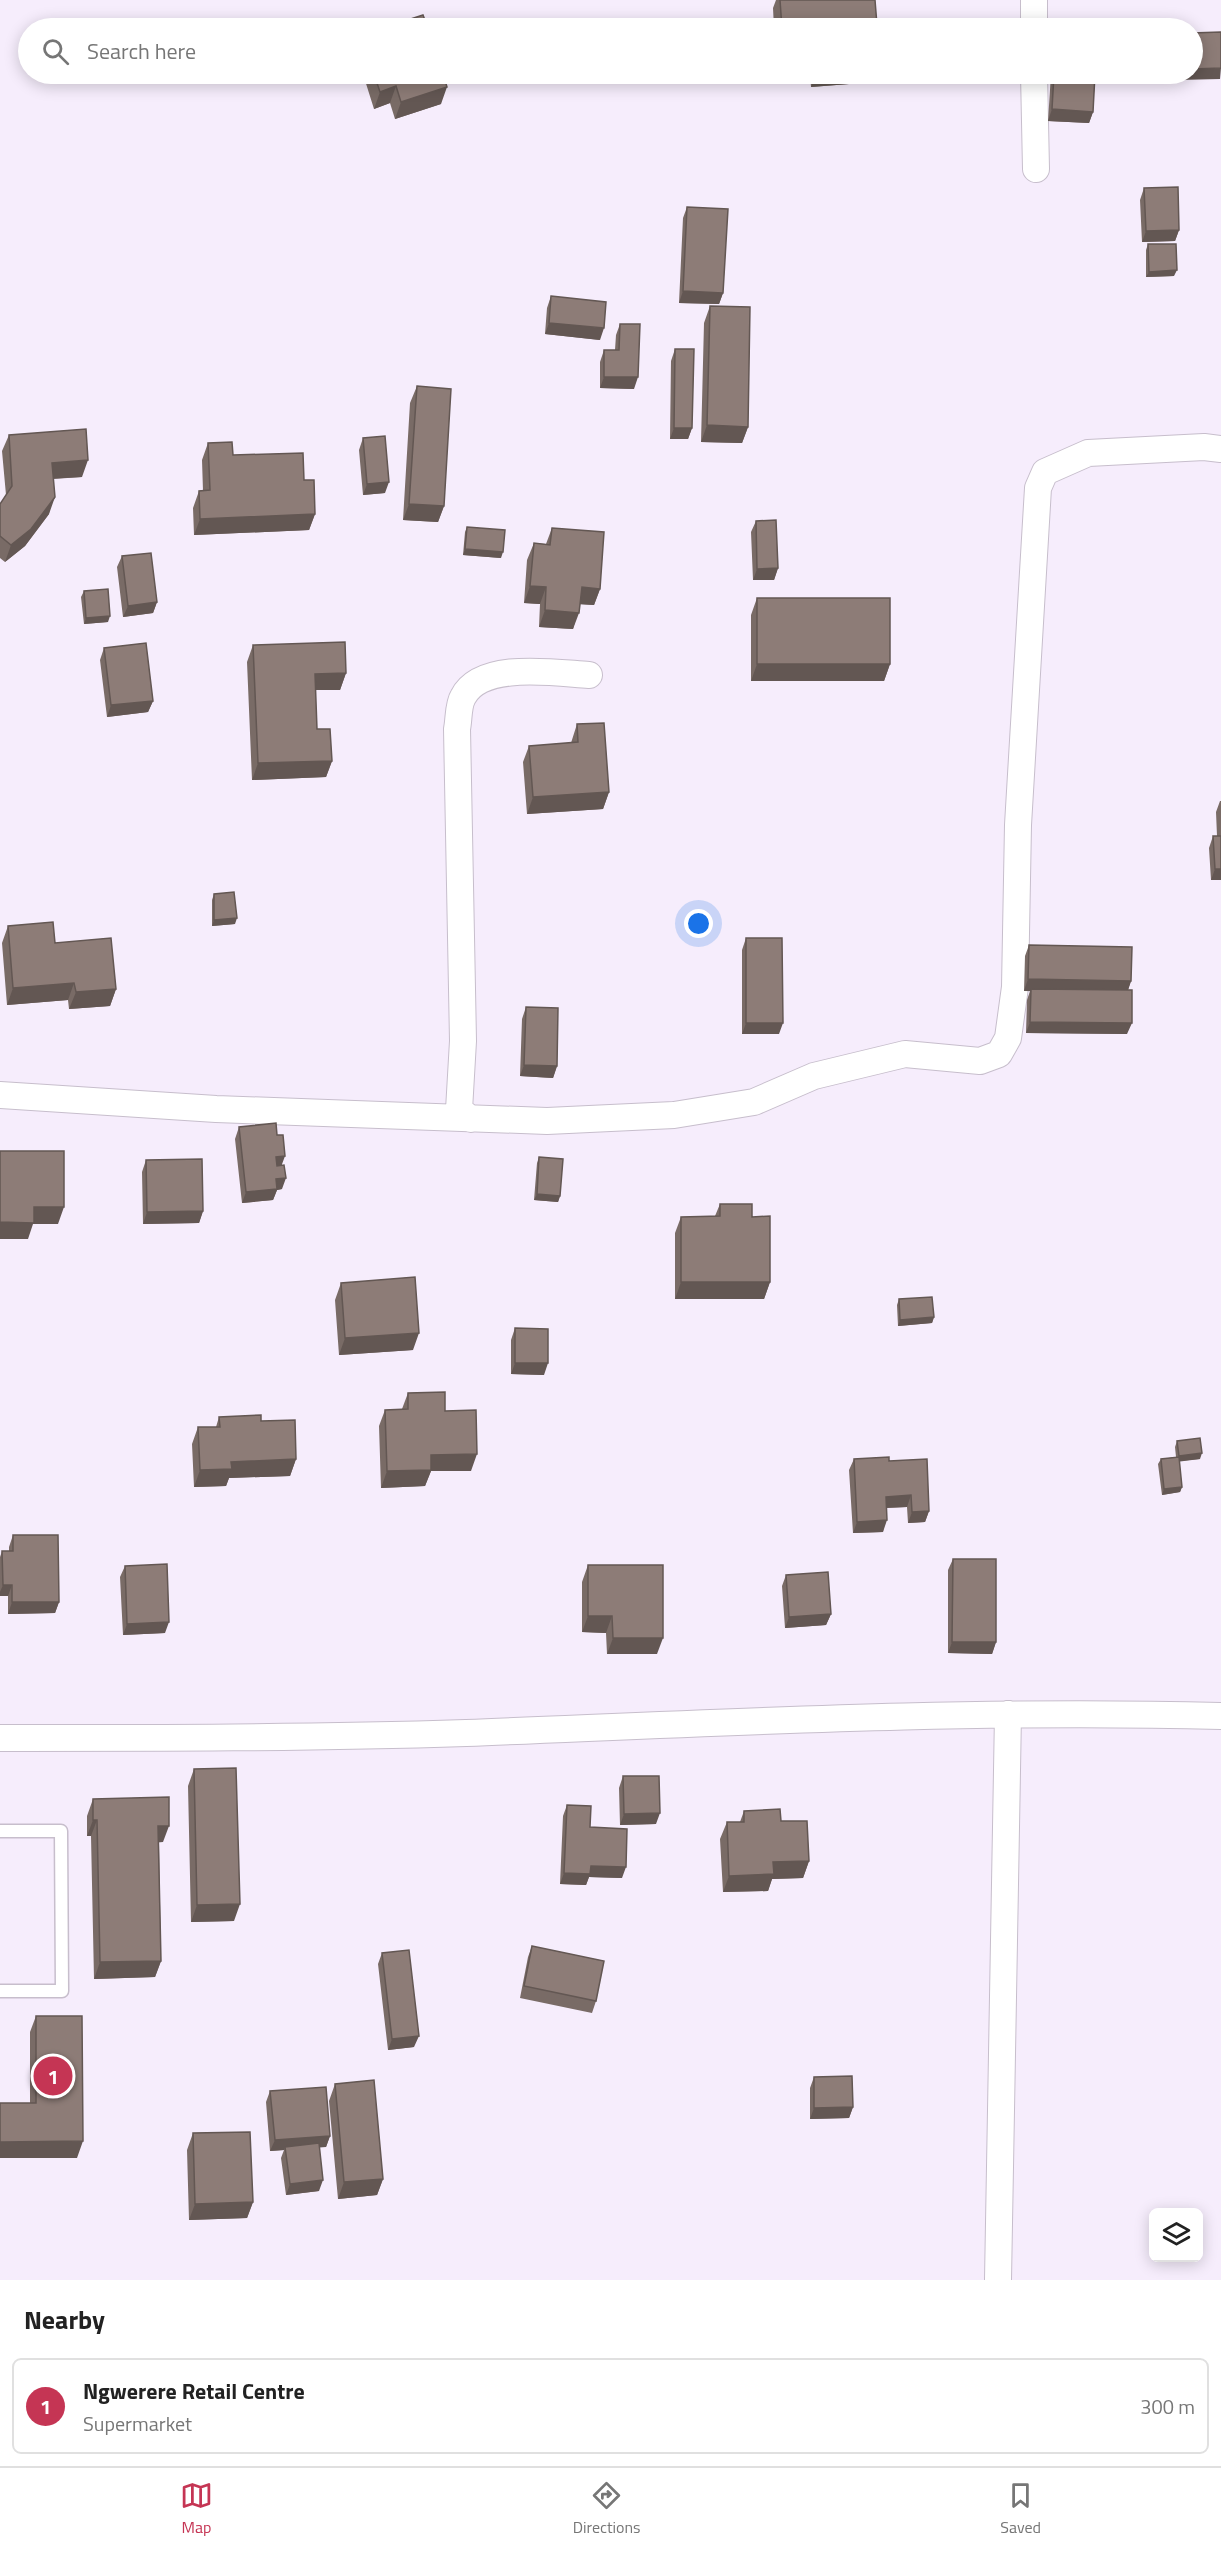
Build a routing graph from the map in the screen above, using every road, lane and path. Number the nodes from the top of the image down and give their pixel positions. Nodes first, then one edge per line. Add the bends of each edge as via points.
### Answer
1 (1034, 0) edge
2 (1034, 18) edge
3 (1034, 84) edge
4 (1036, 169) dead end
5 (1221, 448) edge
6 (589, 675) dead end
7 (0, 1095) edge
8 (471, 1119) junction
9 (1008, 1714) junction
10 (1221, 1716) edge
11 (0, 1738) edge
12 (0, 1831) edge
13 (0, 1991) edge
14 (998, 2280) edge

1 - 2 street
3 - 4 street
5 - 8 street via 1088,453 1045,472 1038,488 1018,825 1014,987 1008,1038 999,1054 980,1061 905,1054 814,1076 754,1102 674,1115 547,1121
6 - 8 street via 501,674 476,681 462,698 458,729 463,1041 459,1110
7 - 8 street
9 - 10 street
9 - 11 street via 462,1733
9 - 14 street
12 - 13 lane via 61,1831 62,1991

